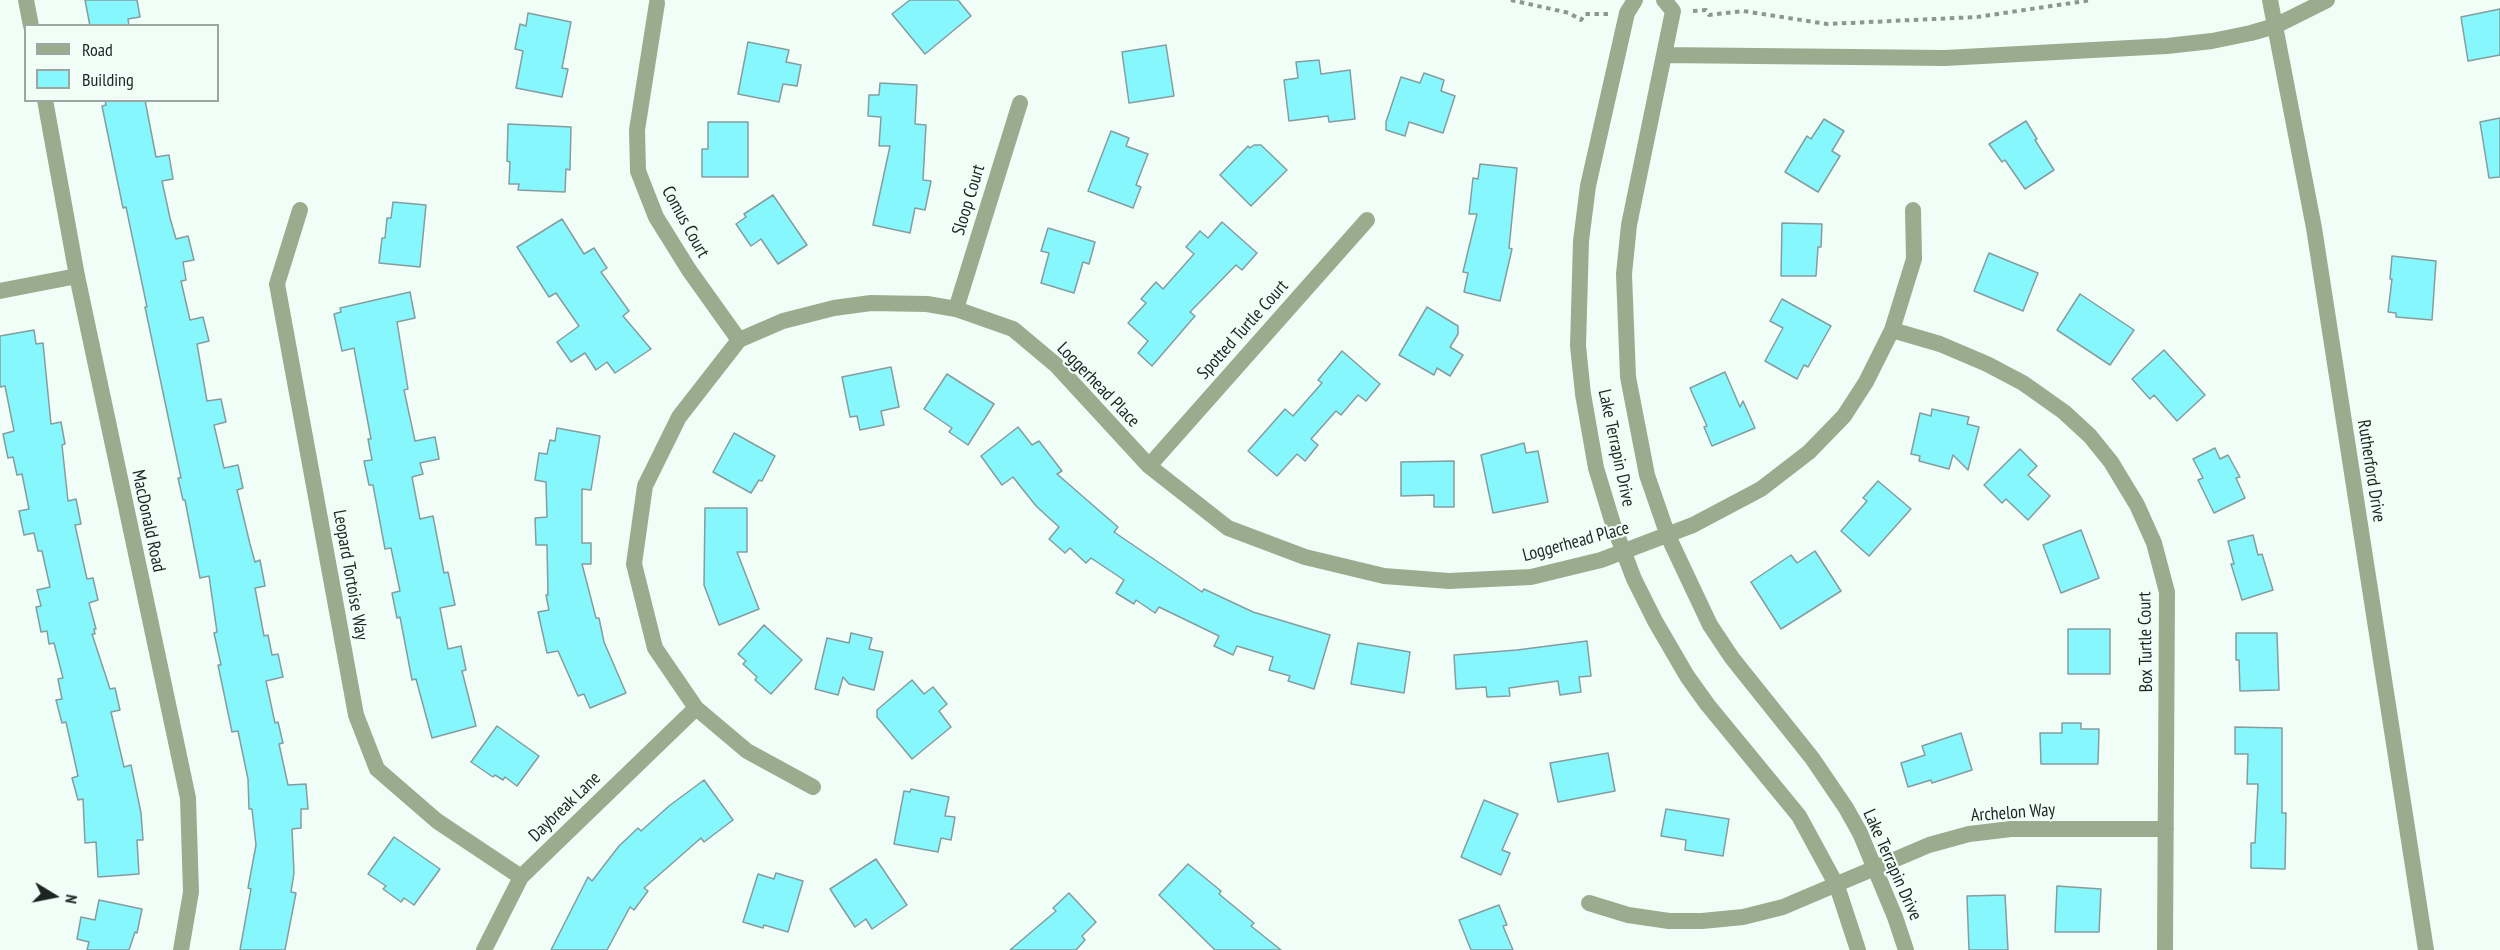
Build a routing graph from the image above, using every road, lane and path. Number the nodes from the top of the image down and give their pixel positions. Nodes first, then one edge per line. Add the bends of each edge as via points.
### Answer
1 (26, 0) edge
2 (1510, 0) edge
3 (1635, 0) edge
4 (1664, 0) edge
5 (2091, 0) edge
6 (2270, 0) edge
7 (2327, 0) edge
8 (657, 3) dead end
9 (1706, 10) dead end
10 (1585, 14) dead end
11 (30, 24) edge
12 (2275, 26) junction
13 (1664, 55) junction
14 (45, 102) edge
15 (1020, 103) dead end
16 (300, 210) dead end
17 (1913, 210) dead end
18 (1367, 220) dead end
19 (77, 276) junction
20 (0, 291) edge
21 (956, 309) junction
22 (1892, 330) junction
23 (739, 340) junction
24 (1149, 466) junction
25 (1668, 536) junction
26 (1624, 552) junction
27 (696, 708) junction
28 (813, 787) dead end
29 (2166, 829) junction
30 (1876, 869) junction
31 (520, 877) junction
32 (1837, 886) junction
33 (1589, 903) dead end
34 (181, 950) edge
35 (484, 950) edge
36 (1858, 950) edge
37 (1906, 950) edge
38 (2165, 950) edge
39 (2426, 950) edge

1 - 11 street
2 - 10 path via 1569,13 1581,20
3 - 26 street, Lake Terrapin Drive via 1627,13 1588,186 1578,298 1579,354 1589,431 1596,468
4 - 13 street, Lake Terrapin Drive via 1673,11
5 - 9 path via 1977,17 1827,24 1743,11 1709,15
6 - 12 street, Rutherford Drive
7 - 12 street
8 - 23 street, Comus Court via 637,130 638,171 656,218
12 - 13 street via 2226,39 2166,46 1945,58
12 - 39 street, Rutherford Drive via 2314,228
13 - 25 street, Lake Terrapin Drive via 1629,225 1624,300 1628,376 1639,439
14 - 19 street, MacDonald Road
15 - 21 street, Sloop Court
16 - 31 street, Leopard Tortoise Way via 277,284 356,715 377,769 437,821
17 - 22 street, Loggerhead Place via 1914,259
18 - 24 street, Spotted Turtle Court
19 - 20 street
19 - 34 street, MacDonald Road via 188,798 191,892
21 - 23 street, Loggerhead Place via 871,303 834,308 783,321
21 - 24 street, Loggerhead Place via 1012,329 1056,366
22 - 25 street, Loggerhead Place via 1845,416 1809,452 1761,489 1717,515
22 - 29 street, Box Turtle Court via 1987,364 2064,412 2111,462 2138,505 2154,543 2167,592
23 - 27 street, Loggerhead Place via 679,417 645,486 634,564 655,648
24 - 26 street, Loggerhead Place via 1228,528 1305,557 1384,576 1449,581 1531,577
25 - 26 street, Loggerhead Place
25 - 30 street, Lake Terrapin Drive via 1710,625 1831,784
26 - 32 street, Lake Terrapin Drive via 1655,621 1687,676 1799,816
27 - 28 street, Loggerhead Place via 747,751
27 - 31 street, Daybreak Lane
29 - 30 street, Archelon Way via 2011,829 1970,834 1929,846
29 - 38 street, Box Turtle Court
30 - 32 street, Archelon Way
30 - 37 street, Lake Terrapin Drive
31 - 35 street, Daybreak Lane
32 - 33 street, Archelon Way via 1783,907 1743,917 1702,921 1628,915
32 - 36 street, Lake Terrapin Drive

